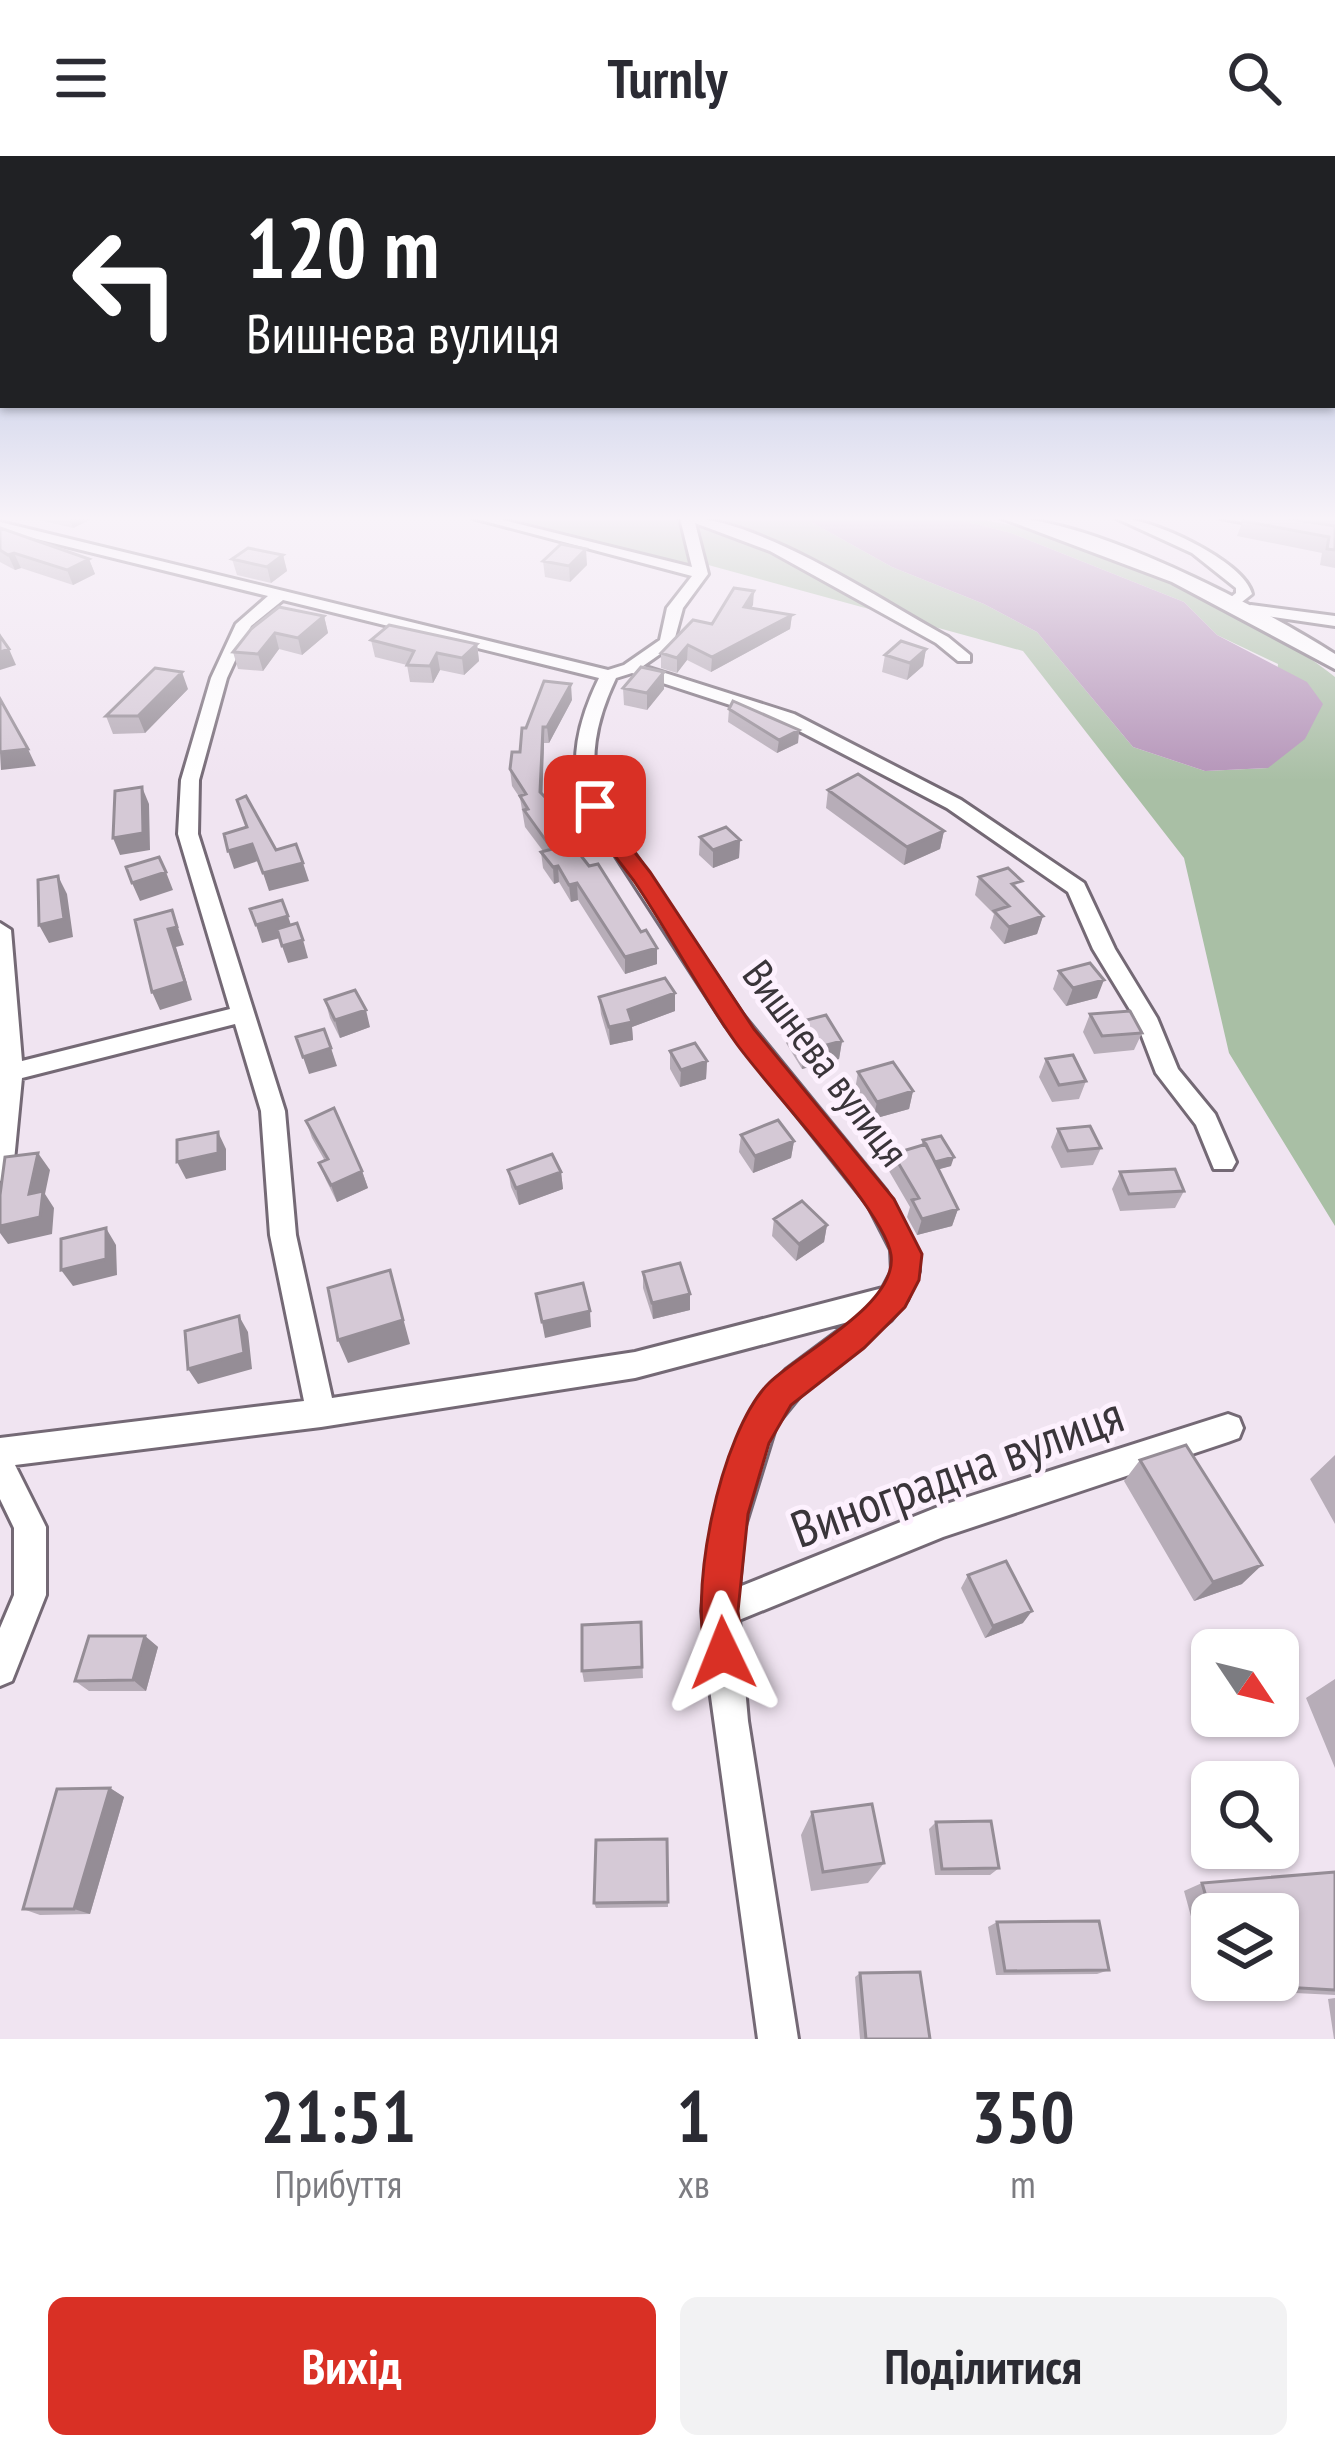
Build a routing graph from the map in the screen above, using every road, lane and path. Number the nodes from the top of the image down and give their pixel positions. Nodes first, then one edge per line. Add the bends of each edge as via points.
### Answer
1 (266, 606) edge
2 (323, 606) edge
3 (677, 606) edge
4 (880, 606) edge
5 (1242, 606) joint
6 (1335, 621) edge
7 (964, 658) dead end
8 (1335, 663) edge
9 (619, 671) junction
10 (0, 930) edge
11 (242, 1014) junction
12 (11, 1072) junction
13 (1223, 1162) dead end
14 (0, 1171) edge
15 (894, 1297) junction
16 (321, 1413) junction
17 (1228, 1428) dead end
18 (0, 1452) edge
19 (0, 1466) edge
20 (719, 1611) junction
21 (0, 1669) edge
22 (778, 2039) edge

1 - 11 street via 244,624 219,678 190,780 188,834
2 - 9 street
3 - 9 street via 667,642
4 - 7 street
5 - 6 street
5 - 8 street
9 - 13 street via 788,718 954,805 1078,888 1168,1073 1206,1121
9 - 15 street, Вишнева вулиця via 596,703 585,747 585,783 604,829 745,1036 884,1207 906,1254
10 - 12 street
11 - 12 street
11 - 16 street via 273,1111 283,1234
12 - 14 street
15 - 16 street via 634,1365
15 - 20 street via 779,1394 754,1438 730,1514
16 - 18 street
17 - 20 street, Виноградна вулиця via 944,1521
19 - 21 street via 30,1527 30,1595
20 - 22 street

